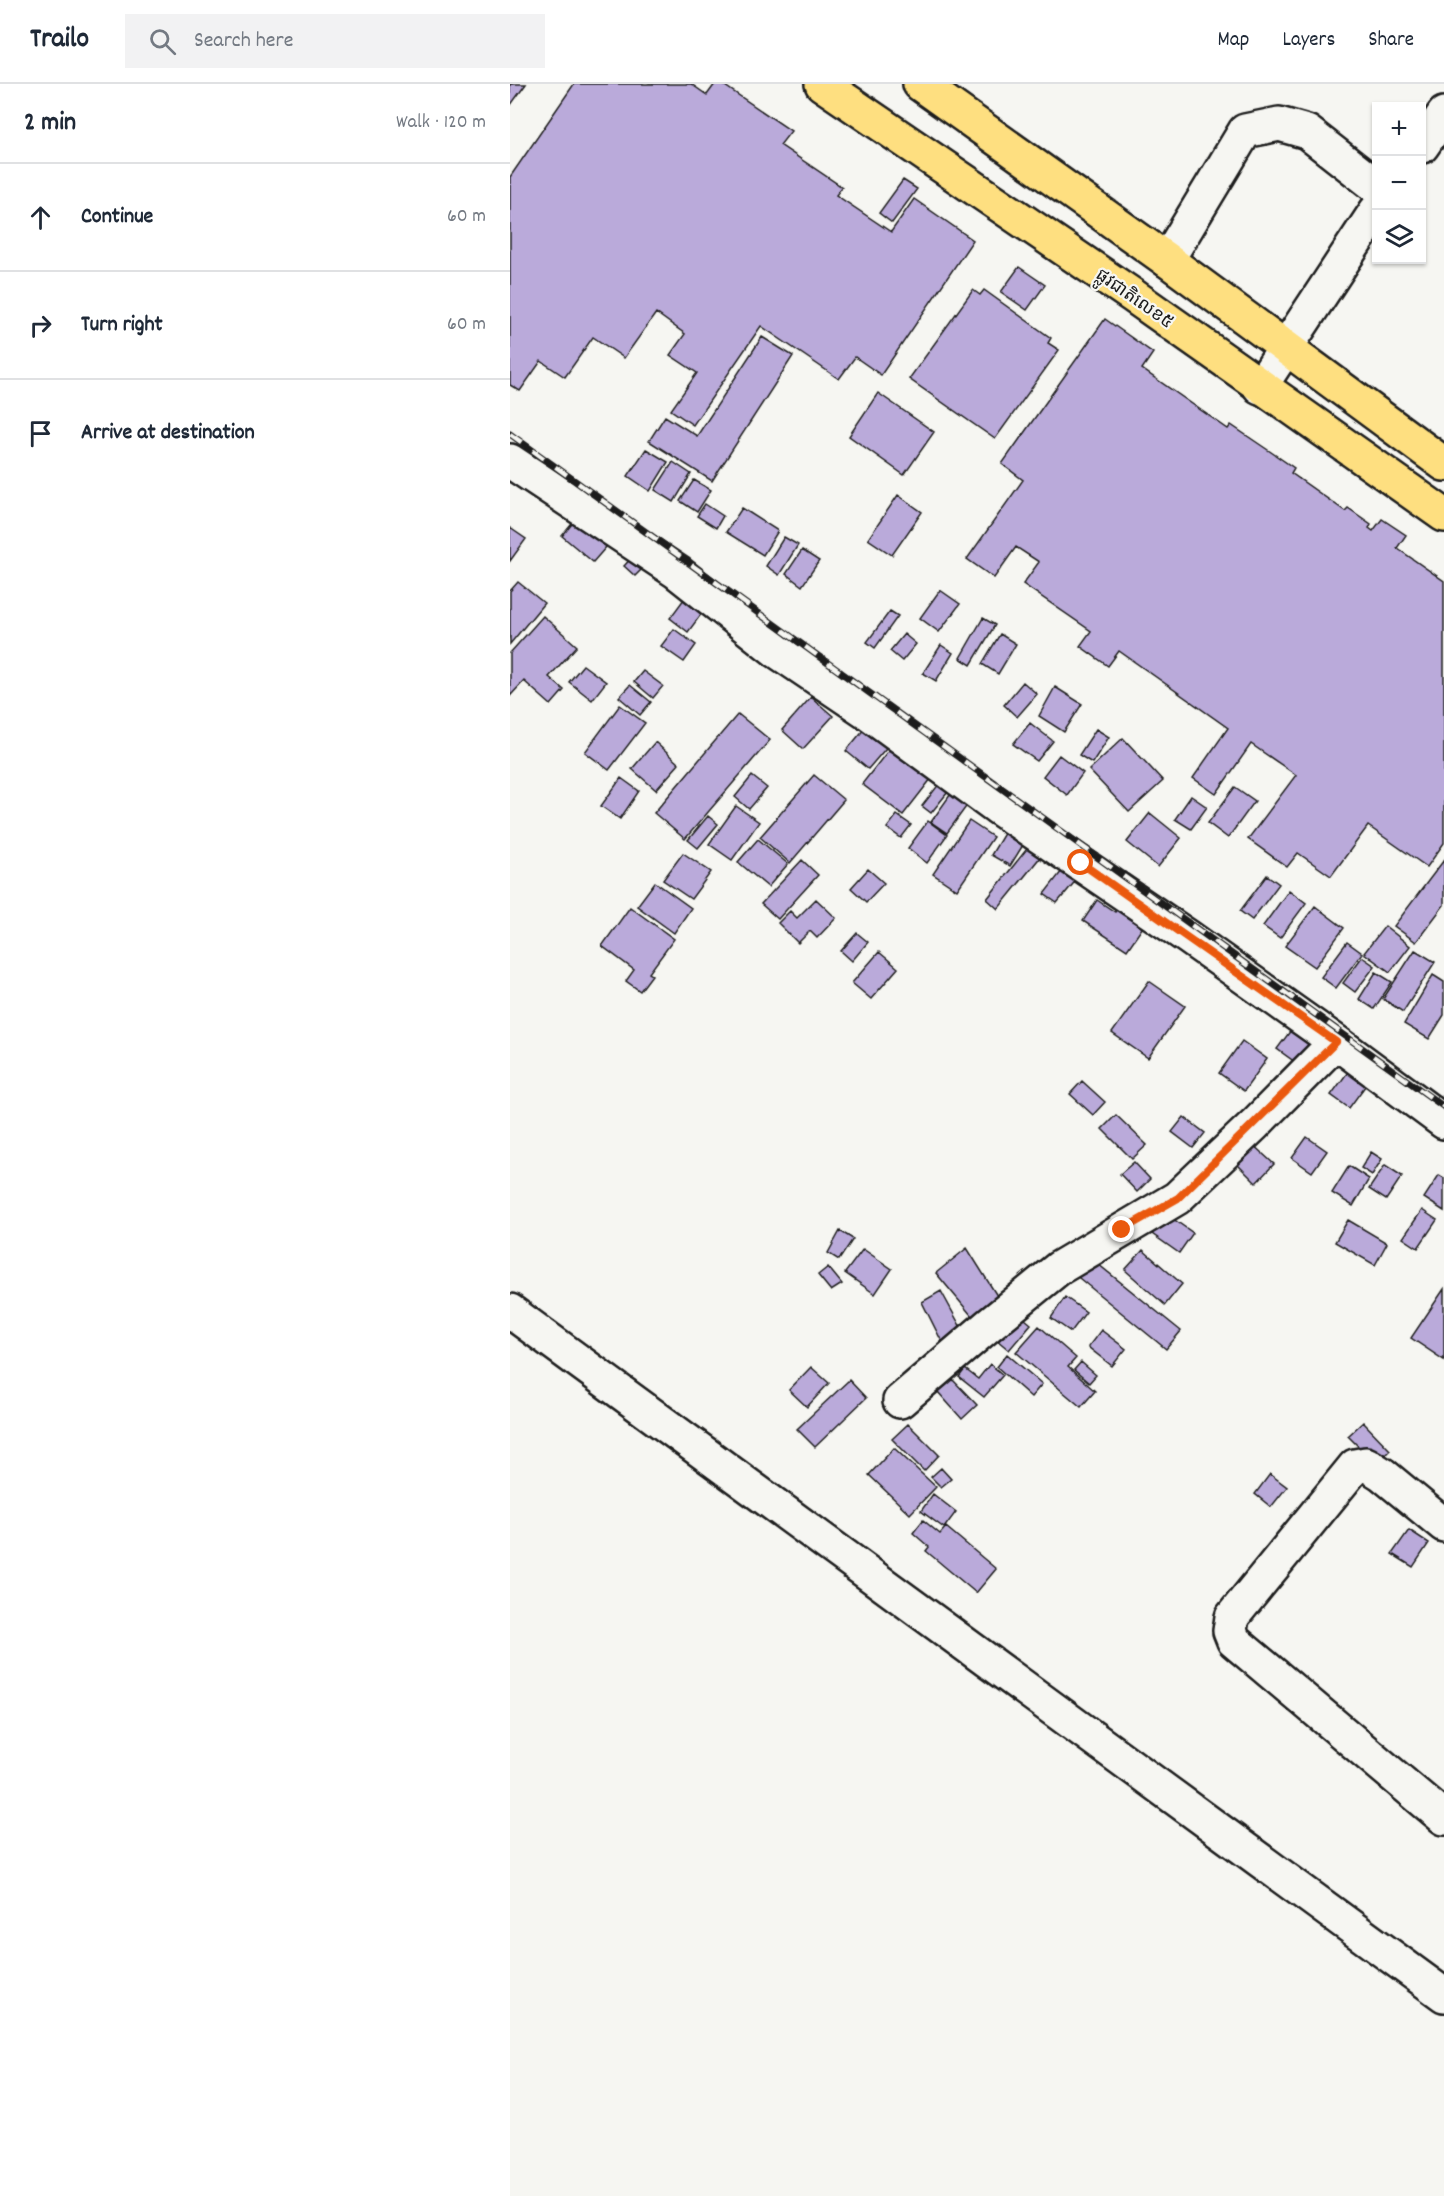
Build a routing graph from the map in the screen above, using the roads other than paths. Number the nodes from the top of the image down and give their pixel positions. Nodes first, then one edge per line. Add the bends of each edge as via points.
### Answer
1 (822, 84) edge
2 (920, 84) edge
3 (1444, 114) edge
4 (1426, 140) edge
5 (1372, 182) edge
6 (1372, 218) edge
7 (1167, 260) junction
8 (1286, 347) junction
9 (1260, 387) junction
10 (510, 460) edge
11 (1444, 464) edge
12 (1444, 515) edge
13 (1336, 1042) junction
14 (1444, 1122) edge
15 (510, 1311) edge
16 (900, 1401) dead end
17 (1444, 1525) edge
18 (1444, 1818) edge
19 (1444, 1995) edge

1 - 9 highway, ផ្លូវជាតិលេខ៥
2 - 7 highway
3 - 4 street
5 - 7 street via 1307,132 1279,124 1245,131
6 - 8 street
7 - 8 highway
8 - 9 street
8 - 11 highway
9 - 12 highway, ផ្លូវជាតិលេខ៥
10 - 13 street via 677,572 777,651
13 - 14 street
13 - 16 street via 1178,1198 1059,1268
15 - 19 street
17 - 18 street via 1382,1474 1366,1464 1355,1466 1232,1617 1230,1631 1234,1641

